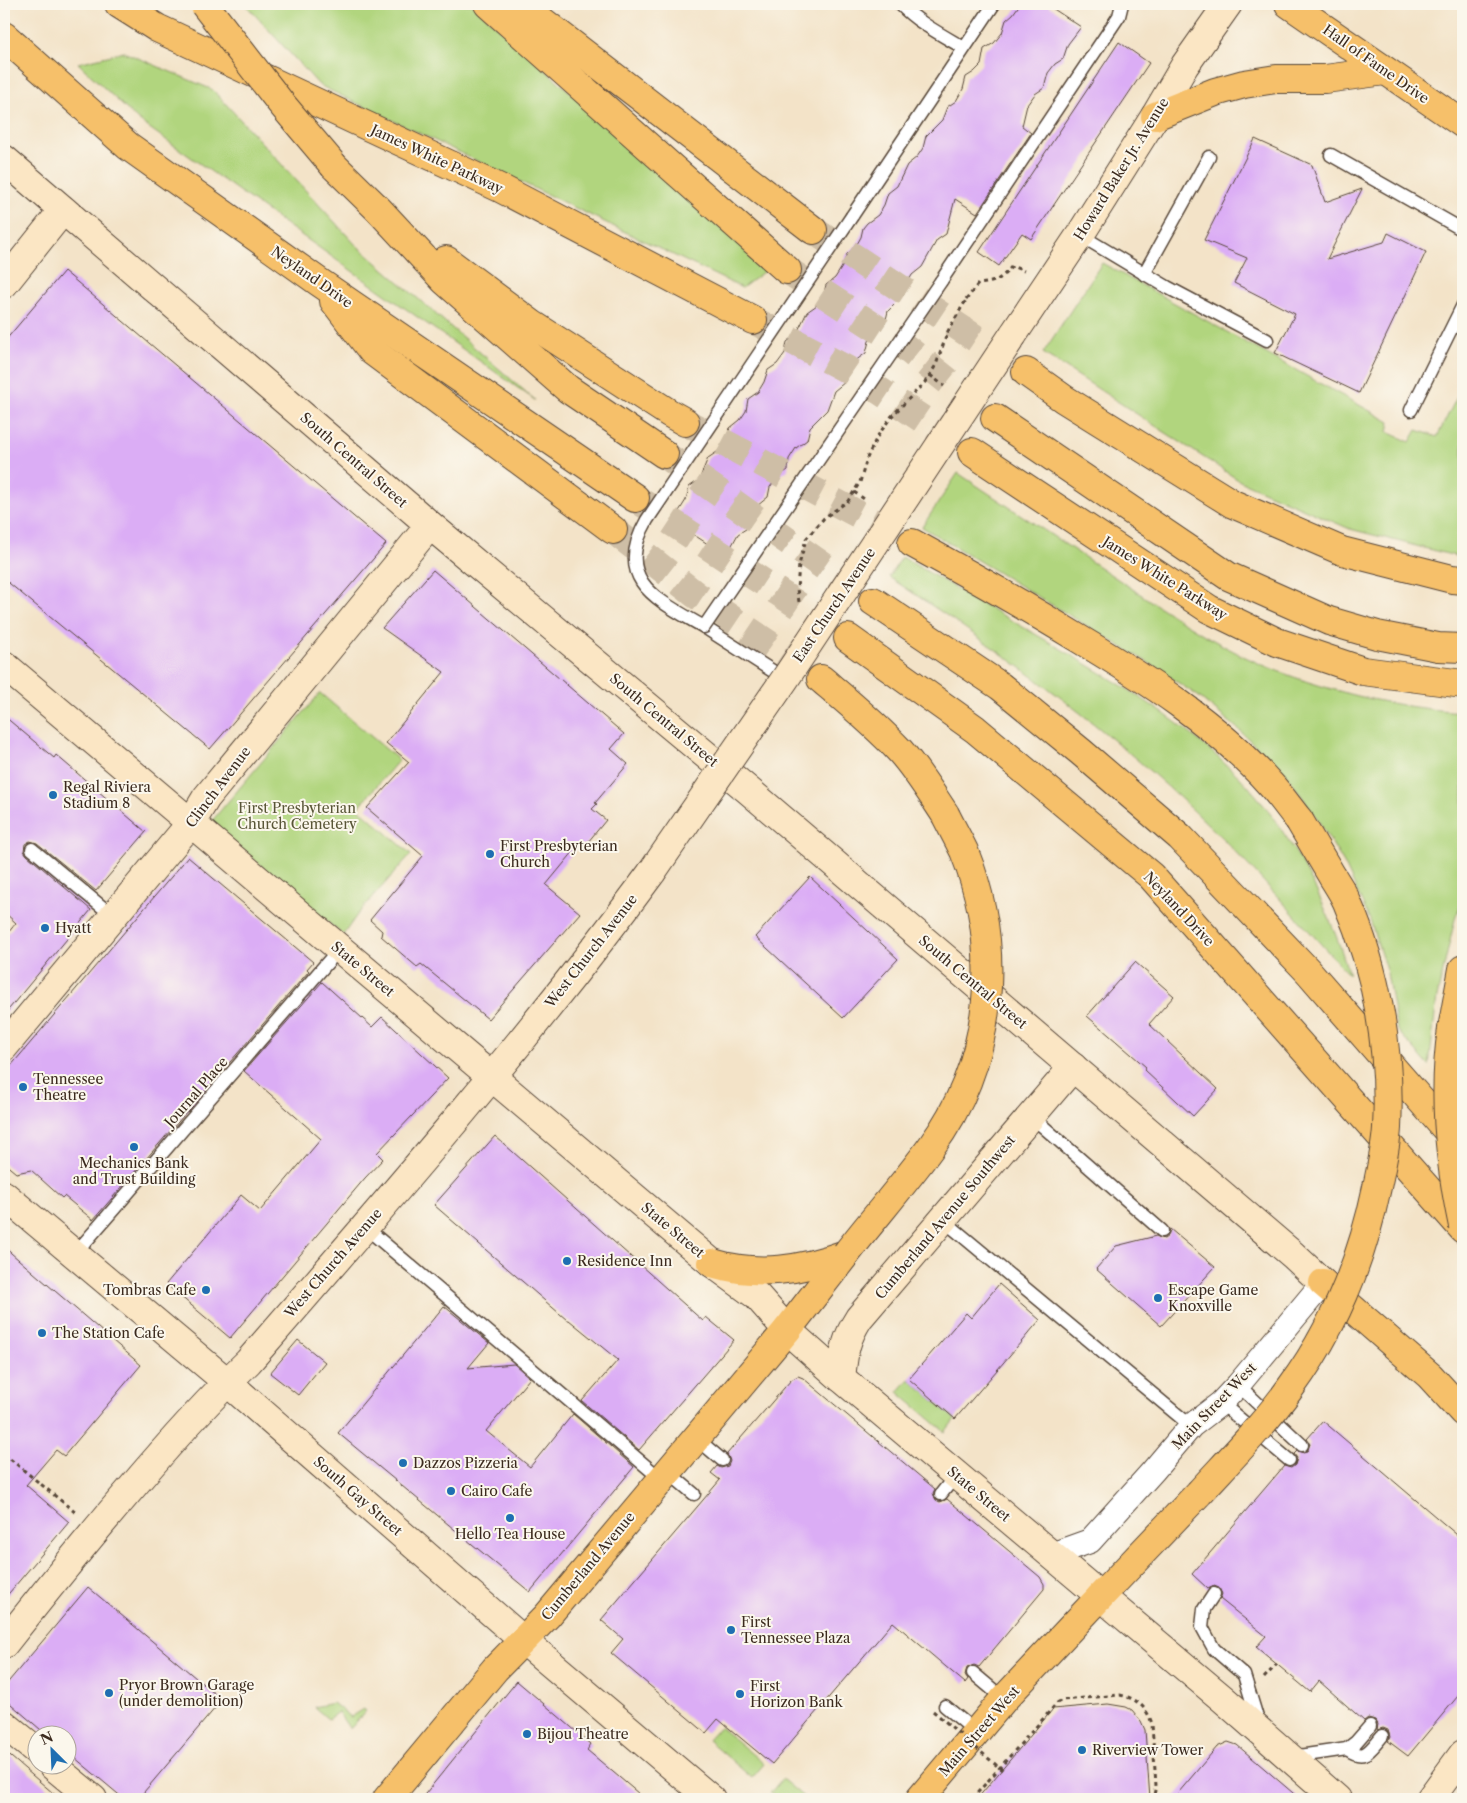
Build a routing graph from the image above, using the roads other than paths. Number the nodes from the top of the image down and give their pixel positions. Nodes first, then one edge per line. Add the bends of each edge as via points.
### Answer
1 (119, 4) edge
2 (204, 4) edge
3 (488, 4) edge
4 (520, 4) edge
5 (900, 4) edge
6 (994, 4) edge
7 (1122, 4) edge
8 (1228, 4) edge
9 (1289, 4) edge
10 (4, 36) edge
11 (964, 48) junction
12 (1385, 71) junction
13 (1155, 116) junction
14 (1463, 124) edge
15 (1331, 155) dead end
16 (1209, 157) dead end
17 (4, 159) edge
18 (62, 210) junction
19 (379, 210) junction
20 (813, 230) tunnel mouth
21 (1463, 230) edge
22 (1080, 235) junction
23 (787, 270) tunnel mouth
24 (1144, 274) junction
25 (319, 282) junction
26 (4, 284) edge
27 (1463, 305) edge
28 (753, 320) tunnel mouth
29 (1013, 335) joint
30 (1267, 340) dead end
31 (1026, 372) tunnel mouth
32 (1411, 410) dead end
33 (995, 418) tunnel mouth
34 (685, 422) tunnel mouth
35 (972, 452) tunnel mouth
36 (664, 454) tunnel mouth
37 (635, 498) tunnel mouth
38 (430, 525) junction
39 (613, 530) tunnel mouth
40 (912, 543) tunnel mouth
41 (1463, 580) edge
42 (873, 601) tunnel mouth
43 (704, 627) junction
44 (848, 638) tunnel mouth
45 (1463, 648) edge
46 (4, 665) edge
47 (785, 679) junction
48 (821, 679) tunnel mouth
49 (1463, 684) edge
50 (191, 823) junction
51 (32, 849) dead end
52 (652, 872) joint
53 (113, 916) junction
54 (340, 948) junction
55 (1463, 969) edge
56 (4, 1047) edge
57 (1073, 1068) junction
58 (492, 1078) junction
59 (1030, 1116) junction
60 (1463, 1149) edge
61 (4, 1195) edge
62 (942, 1219) junction
63 (365, 1227) junction
64 (1463, 1227) edge
65 (1162, 1231) dead end
66 (846, 1254) junction
67 (74, 1255) junction
68 (712, 1263) junction
69 (1323, 1283) junction
70 (787, 1330) junction
71 (841, 1378) junction
72 (227, 1382) junction
73 (1238, 1385) junction
74 (1221, 1403) junction
75 (1463, 1412) edge
76 (1191, 1426) junction
77 (696, 1438) junction
78 (1302, 1445) dead end
79 (722, 1460) dead end
80 (1289, 1460) dead end
81 (664, 1475) junction
82 (694, 1494) dead end
83 (1051, 1555) junction
84 (1214, 1594) dead end
85 (1100, 1597) junction
86 (524, 1640) junction
87 (4, 1644) edge
88 (973, 1673) dead end
89 (1004, 1699) junction
90 (939, 1709) road end
91 (4, 1724) edge
92 (1370, 1726) dead end
93 (976, 1732) junction
94 (1262, 1733) junction
95 (1382, 1736) dead end
96 (28, 1744) edge
97 (1347, 1749) junction
98 (1463, 1754) edge
99 (1290, 1758) junction
100 (65, 1776) edge
101 (1437, 1790) edge
102 (94, 1799) edge
103 (387, 1799) edge
104 (711, 1799) edge
105 (920, 1799) edge
106 (1337, 1799) edge

1 - 28 main road, James White Parkway via 157,28 500,188
2 - 19 main road, bridge via 334,166
3 - 23 main road
4 - 20 main road
5 - 11 lane
6 - 11 lane
7 - 43 lane, bridge via 1119,16
8 - 13 street, Howard Baker Jr. Avenue via 1185,65
9 - 12 main road, Hall of Fame Drive
10 - 25 main road, Neyland Drive via 128,146
11 - 43 lane, bridge via 638,536 634,554 637,572 646,588 659,601
12 - 13 main road via 1325,80 1276,79 1244,84
12 - 14 main road, Hall of Fame Drive
13 - 22 street, Howard Baker Jr. Avenue
15 - 21 lane
16 - 24 lane
17 - 18 street, South Central Street
18 - 26 street
18 - 38 street, South Central Street
19 - 34 main road via 532,324
19 - 36 main road via 445,281 568,389
22 - 24 lane
22 - 29 street, Howard Baker Jr. Avenue
24 - 30 lane
25 - 37 main road, Neyland Drive
25 - 39 main road via 372,351
27 - 32 lane
29 - 47 street, East Church Avenue, bridge
31 - 41 main road via 1233,504 1342,551
33 - 45 main road via 1228,576 1329,622 1438,647
35 - 49 main road, James White Parkway via 1208,609 1277,642 1362,671
38 - 50 street, Clinch Avenue via 206,798
38 - 57 street, South Central Street
40 - 85 main road, Main Street West, bridge via 1001,592 1150,682 1192,712 1272,785 1299,820 1347,901 1365,951 1377,1001 1388,1092 1387,1130 1371,1215 1336,1313 1291,1388 1199,1493
42 - 60 main road via 1000,686 1180,837 1308,971
43 - 47 lane
44 - 64 main road, Neyland Drive via 975,729 1150,876
46 - 50 street, State Street
47 - 52 street, East Church Avenue, bridge
48 - 66 main road, Cumberland Avenue, bridge via 901,752 945,814 964,851 974,884 988,957 983,1031 956,1108 932,1146
50 - 53 street, Clinch Avenue
50 - 54 street, State Street
51 - 53 lane
52 - 58 street, West Church Avenue
53 - 56 street, Clinch Avenue
54 - 58 street, State Street
54 - 67 lane, Journal Place
55 - 64 main road, bridge via 1448,1060 1447,1103 1451,1158
57 - 59 street, Cumberland Avenue Southwest
57 - 69 street, South Central Street
58 - 63 street, West Church Avenue
58 - 68 street, State Street
59 - 62 street, Cumberland Avenue Southwest
59 - 65 lane
61 - 67 street, South Gay Street
62 - 71 street, Cumberland Avenue Southwest via 848,1335
62 - 76 lane
63 - 72 street, West Church Avenue
63 - 81 lane
66 - 68 main road via 800,1268 770,1271
66 - 70 main road, Cumberland Avenue
67 - 72 street, South Gay Street
68 - 70 street, State Street via 757,1296
69 - 73 street, Main Street West
69 - 75 main road via 1430,1376
70 - 71 street, State Street
70 - 77 main road, Cumberland Avenue
71 - 83 street, State Street via 948,1484
72 - 86 street, South Gay Street
72 - 87 street, West Church Avenue via 146,1470
73 - 74 street, Main Street West
73 - 78 lane
74 - 76 street, Main Street West
74 - 80 lane
76 - 83 street, Main Street West via 1090,1541
77 - 79 lane
77 - 81 main road, Cumberland Avenue
81 - 82 lane
81 - 86 main road, Cumberland Avenue
83 - 85 street, State Street
84 - 94 lane via 1204,1609 1202,1627 1214,1649 1244,1675
85 - 89 main road, Main Street West
85 - 94 street, State Street
86 - 103 main road, Cumberland Avenue
86 - 104 street, South Gay Street
88 - 89 lane
89 - 93 main road, Main Street West
90 - 93 lane
91 - 96 street
92 - 97 lane
93 - 105 main road, Main Street West
94 - 99 street, State Street
95 - 97 lane via 1367,1753 1354,1754
97 - 99 lane
98 - 101 street
99 - 106 street, State Street
100 - 102 street

